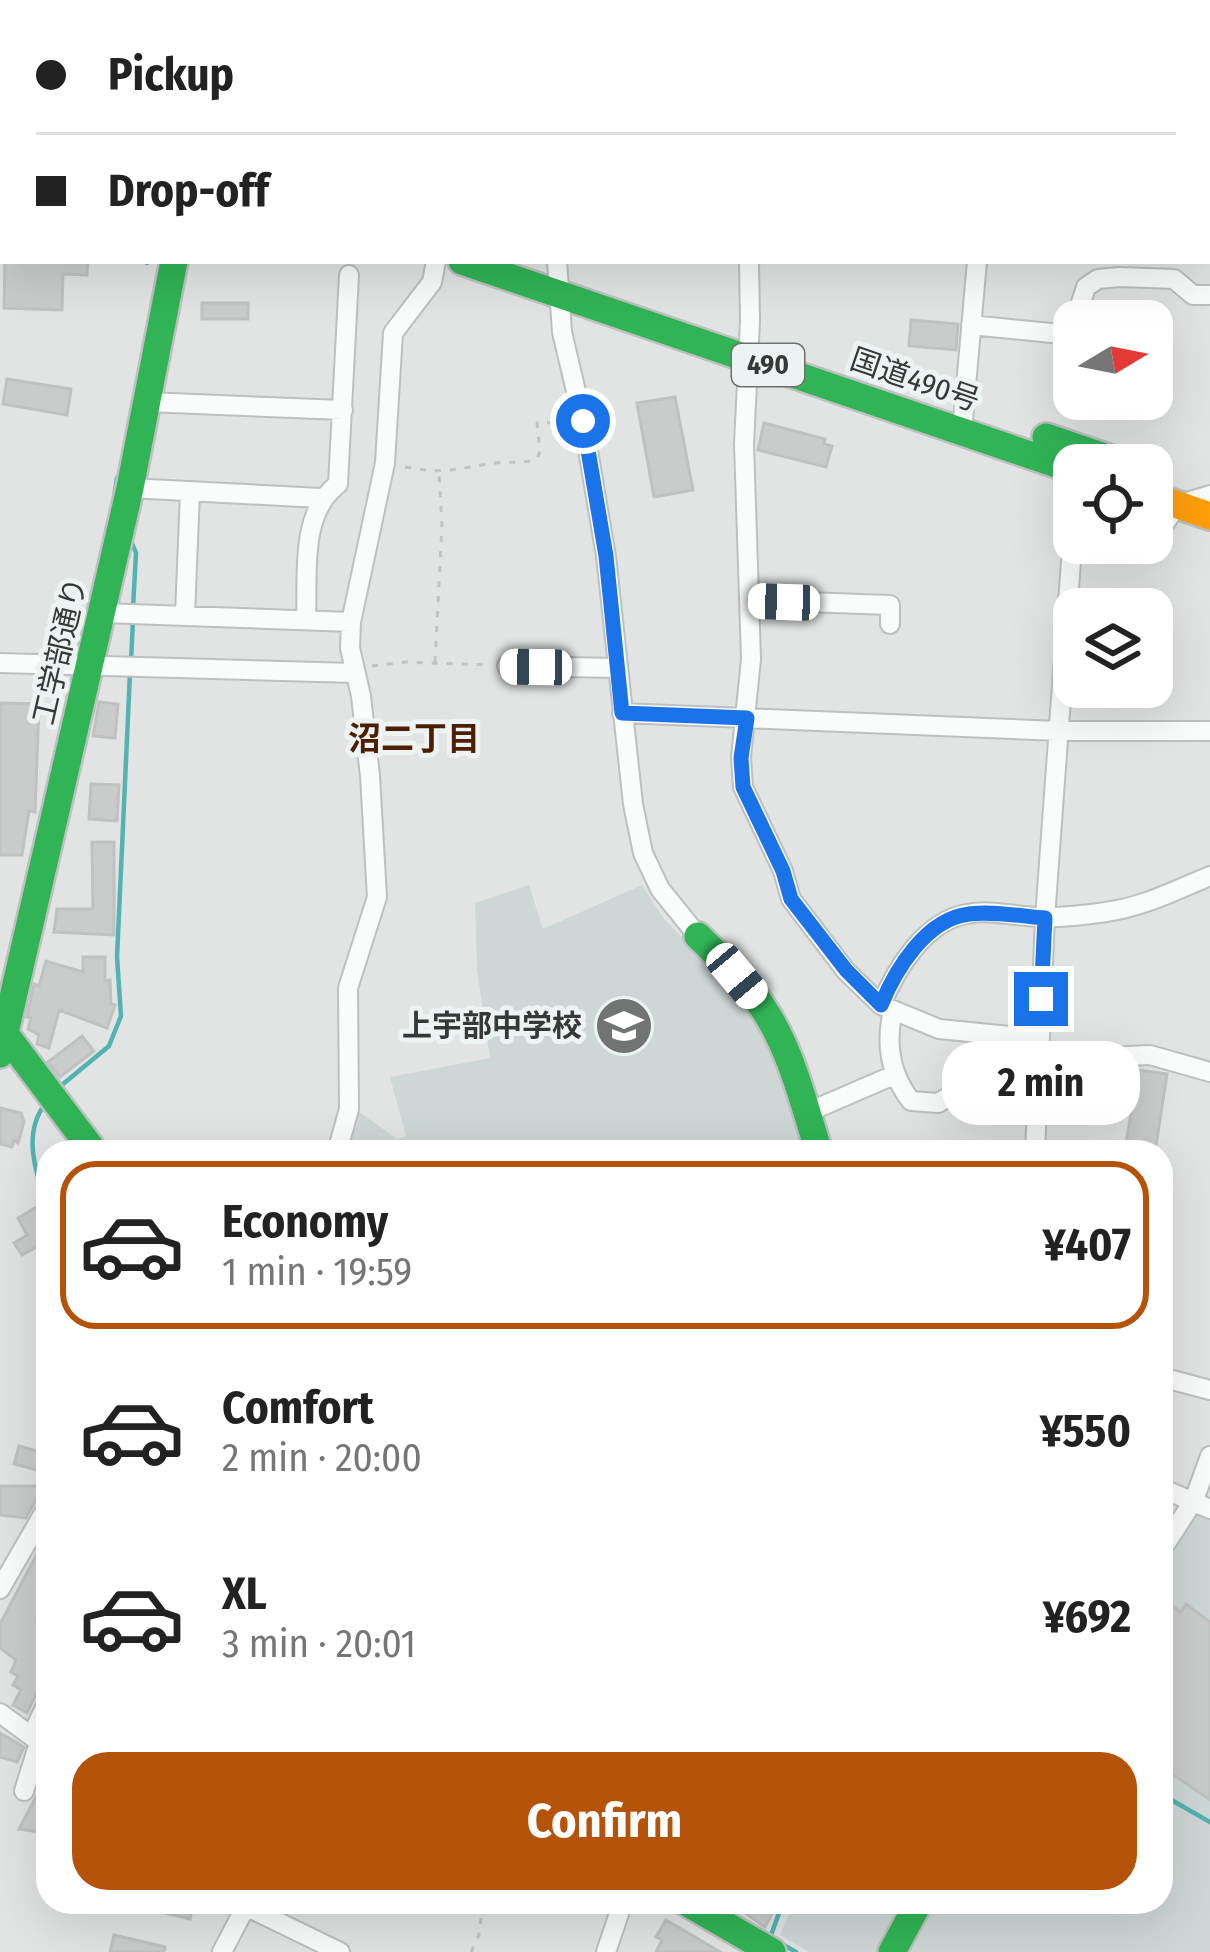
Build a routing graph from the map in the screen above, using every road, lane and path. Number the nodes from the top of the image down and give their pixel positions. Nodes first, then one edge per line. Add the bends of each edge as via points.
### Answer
1 (173, 264) edge
2 (435, 264) edge
3 (489, 264) edge
4 (748, 264) edge
5 (977, 264) edge
6 (551, 271) edge
7 (349, 275) dead end
8 (1210, 295) edge
9 (1082, 300) edge
10 (971, 325) junction
11 (1053, 333) edge
12 (748, 347) junction
13 (146, 402) junction
14 (343, 410) junction
15 (963, 420) junction
16 (583, 421) junction
17 (1053, 445) edge
18 (1053, 461) edge
19 (385, 463) junction
20 (440, 474) junction
21 (1173, 481) edge
22 (130, 488) junction
23 (190, 492) junction
24 (1210, 494) edge
25 (320, 498) junction
26 (1173, 500) edge
27 (1173, 504) edge
28 (1210, 516) edge
29 (1071, 564) edge
30 (786, 580) dead end
31 (855, 582) dead end
32 (751, 600) junction
33 (784, 602) junction
34 (854, 604) junction
35 (103, 613) junction
36 (185, 615) junction
37 (306, 620) junction
38 (351, 622) junction
39 (890, 624) dead end
40 (435, 662) junction
41 (0, 663) edge
42 (90, 663) junction
43 (507, 666) joint
44 (618, 668) junction
45 (354, 673) junction
46 (622, 713) junction
47 (747, 718) junction
48 (1058, 731) junction
49 (1210, 731) edge
50 (1210, 875) edge
51 (1045, 918) junction
52 (698, 936) joint
53 (887, 1008) junction
54 (2, 1044) edge
55 (1039, 1050) junction
56 (1210, 1072) edge
57 (894, 1076) junction
58 (960, 1090) dead end
59 (806, 1113) junction
60 (84, 1140) edge
61 (340, 1140) edge
62 (815, 1140) edge
63 (1035, 1140) edge
64 (1173, 1380) edge
65 (1210, 1390) edge
66 (1210, 1456) edge
67 (1173, 1493) edge
68 (1202, 1504) edge
69 (36, 1527) edge
70 (1173, 1537) edge
71 (0, 1589) edge
72 (0, 1713) edge
73 (36, 1733) edge
74 (34, 1738) junction
75 (36, 1742) edge
76 (36, 1752) edge
77 (25, 1791) dead end
78 (238, 1914) edge
79 (262, 1914) edge
80 (481, 1914) edge
81 (619, 1914) edge
82 (707, 1914) edge
83 (913, 1914) edge
84 (223, 1952) edge
85 (340, 1952) edge
86 (471, 1952) edge
87 (606, 1952) edge
88 (772, 1952) edge
89 (892, 1952) edge

1 - 13 main road, 工学部通り
2 - 19 street via 432,282 393,333
3 - 6 main road, 国道490号 / 490
4 - 12 street
5 - 10 street
6 - 12 main road, 国道490号 / 490
6 - 16 street
7 - 14 street
8 - 9 street via 1193,295 1174,279 1098,279
10 - 11 street
10 - 15 street
12 - 15 main road, 国道490号 / 490
12 - 32 street
13 - 14 street
13 - 22 main road, 工学部通り
14 - 25 street via 338,484
15 - 17 main road, 国道490号 / 490
15 - 18 main road, 国道490号 / 490
16 - 20 path via 537,423 537,460
16 - 44 street
19 - 20 path
19 - 38 street
20 - 40 path
21 - 24 main road
22 - 23 street
22 - 35 main road, 工学部通り
23 - 25 street
23 - 36 street
24 - 26 street
25 - 37 street
27 - 28 main road
29 - 48 street
30 - 33 street
31 - 34 street
32 - 33 street
32 - 47 street
33 - 34 street
34 - 39 street via 890,605
35 - 36 street
35 - 42 main road, 工学部通り
36 - 37 street
37 - 38 street
38 - 45 street
40 - 43 path
40 - 45 path
41 - 42 street
42 - 45 street
42 - 54 main road, 工学部通り
43 - 44 street
44 - 46 street
45 - 61 street via 377,897 348,988 349,1109
46 - 47 street
46 - 52 street via 643,853
47 - 48 street
47 - 53 street via 743,787 791,899
48 - 49 street
48 - 51 street
50 - 51 street via 1160,900
51 - 53 street via 967,914 941,924 893,976
51 - 55 street
52 - 59 main road via 768,1016
53 - 55 street via 939,1029
53 - 57 street
54 - 60 main road
55 - 56 street via 1150,1054
55 - 63 street
57 - 58 street via 919,1105
57 - 59 street
59 - 62 main road
64 - 65 street
66 - 68 street
67 - 68 street
68 - 70 street
69 - 71 street
72 - 74 street
73 - 74 street
74 - 75 street
76 - 77 street
78 - 84 street
79 - 85 street
80 - 86 path
81 - 87 street
82 - 88 main road
83 - 89 main road

